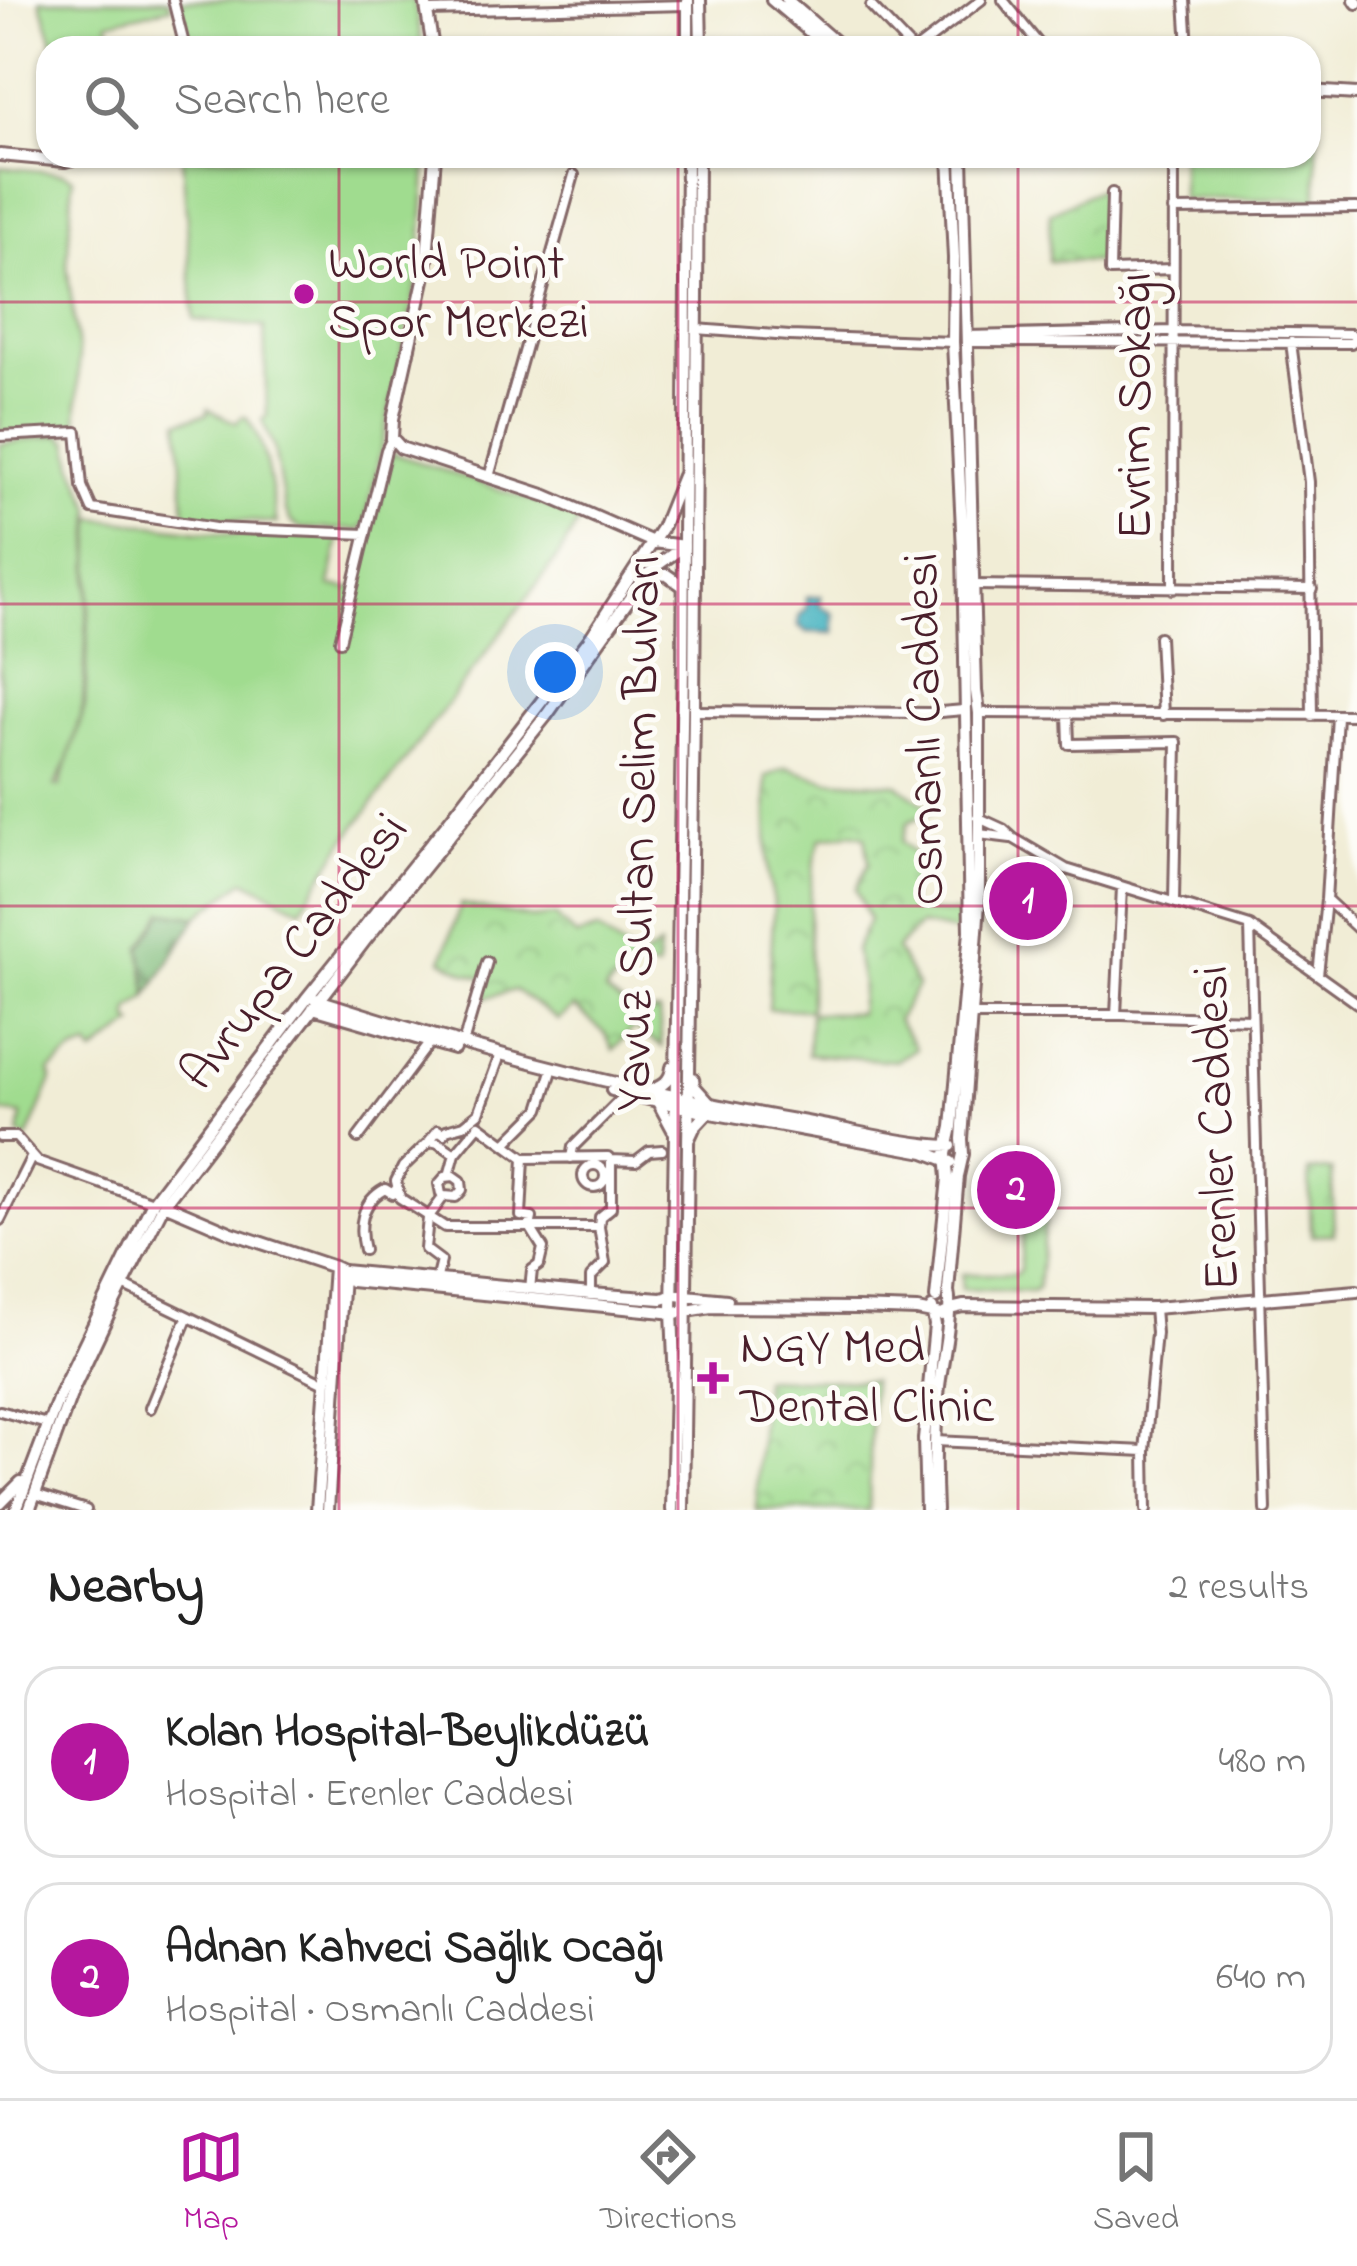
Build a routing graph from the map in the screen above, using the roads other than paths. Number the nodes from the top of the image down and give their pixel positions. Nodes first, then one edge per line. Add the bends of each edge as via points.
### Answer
1 (173, 0) edge
2 (772, 0) edge
3 (787, 0) edge
4 (981, 0) edge
5 (1003, 0) edge
6 (1185, 0) edge
7 (696, 3) edge
8 (426, 6) edge
9 (872, 6) dead end
10 (181, 36) edge
11 (431, 36) edge
12 (690, 36) edge
13 (699, 36) edge
14 (815, 36) edge
15 (828, 36) edge
16 (902, 36) edge
17 (940, 36) edge
18 (1032, 36) edge
19 (1187, 36) edge
20 (1357, 82) edge
21 (1321, 90) edge
22 (1329, 90) junction
23 (1357, 94) edge
24 (0, 152) edge
25 (36, 154) edge
26 (36, 157) edge
27 (434, 168) edge
28 (687, 168) edge
29 (698, 168) edge
30 (956, 168) edge
31 (1174, 168) edge
32 (574, 176) dead end
33 (1112, 193) dead end
34 (1357, 208) edge
35 (1174, 210) junction
36 (1173, 269) junction
37 (696, 329) junction
38 (1173, 336) junction
39 (1356, 339) edge
40 (959, 340) junction
41 (1292, 342) junction
42 (0, 436) edge
43 (392, 438) junction
44 (684, 472) junction
45 (489, 477) junction
46 (366, 534) junction
47 (653, 542) junction
48 (689, 546) junction
49 (649, 573) junction
50 (973, 585) junction
51 (683, 586) junction
52 (1173, 590) junction
53 (1312, 590) junction
54 (1159, 637) dead end
55 (340, 641) dead end
56 (972, 712) junction
57 (1069, 714) junction
58 (688, 715) junction
59 (1163, 715) junction
60 (1357, 715) edge
61 (1312, 716) junction
62 (1337, 716) junction
63 (974, 817) junction
64 (974, 834) junction
65 (1013, 838) junction
66 (1122, 886) junction
67 (1327, 900) junction
68 (1174, 901) junction
69 (1250, 926) junction
70 (1357, 928) edge
71 (487, 962) dead end
72 (1318, 975) junction
73 (333, 982) junction
74 (313, 1002) junction
75 (1357, 1003) edge
76 (348, 1009) junction
77 (971, 1015) junction
78 (1116, 1015) junction
79 (1251, 1019) junction
80 (430, 1042) junction
81 (463, 1044) junction
82 (682, 1054) junction
83 (498, 1061) junction
84 (550, 1074) junction
85 (646, 1091) junction
86 (626, 1094) junction
87 (658, 1102) junction
88 (682, 1102) junction
89 (709, 1108) junction
90 (0, 1137) edge
91 (358, 1138) dead end
92 (682, 1140) junction
93 (430, 1141) junction
94 (505, 1144) junction
95 (662, 1150) dead end
96 (455, 1154) junction
97 (955, 1154) junction
98 (32, 1156) junction
99 (571, 1157) junction
100 (524, 1158) junction
101 (611, 1160) junction
102 (449, 1177) junction
103 (396, 1189) junction
104 (444, 1196) junction
105 (159, 1203) junction
106 (428, 1218) junction
107 (0, 1220) edge
108 (530, 1227) junction
109 (599, 1227) junction
110 (364, 1250) dead end
111 (339, 1269) junction
112 (436, 1281) junction
113 (123, 1285) junction
114 (1357, 1288) edge
115 (530, 1289) junction
116 (591, 1294) junction
117 (1260, 1296) junction
118 (672, 1297) junction
119 (687, 1298) junction
120 (943, 1304) junction
121 (1154, 1305) junction
122 (672, 1311) junction
123 (687, 1312) junction
124 (187, 1318) junction
125 (326, 1383) junction
126 (150, 1408) dead end
127 (0, 1411) edge
128 (47, 1424) junction
129 (934, 1441) junction
130 (1145, 1450) junction
131 (35, 1459) junction
132 (35, 1493) junction
133 (0, 1503) edge
134 (16, 1510) edge
135 (29, 1510) edge
136 (86, 1510) edge
137 (317, 1510) edge
138 (328, 1510) edge
139 (672, 1510) edge
140 (683, 1510) edge
141 (926, 1510) edge
142 (936, 1510) edge
143 (1146, 1510) edge
144 (1266, 1510) edge

1 - 10 street
2 - 14 main road
3 - 15 main road
4 - 17 street
5 - 18 street
6 - 19 street
7 - 8 street
7 - 12 main road
7 - 13 main road
8 - 11 main road
9 - 16 street
20 - 22 main road
21 - 22 main road
22 - 23 main road
24 - 25 main road
24 - 26 main road
27 - 43 main road via 426,271
28 - 44 main road, Yavuz Sultan Selim Bulvarı
29 - 37 main road, Yavuz Sultan Selim Bulvarı
30 - 40 main road, Osmanlı Caddesi
31 - 35 street, Evrim Sokağı
32 - 45 street
33 - 36 street via 1110,271
34 - 35 street
35 - 36 street, Evrim Sokağı
36 - 38 street, Evrim Sokağı
37 - 40 street
37 - 48 main road, Yavuz Sultan Selim Bulvarı
38 - 39 street
38 - 40 street
38 - 41 street
38 - 52 street, Evrim Sokağı
39 - 41 street
40 - 50 main road, Osmanlı Caddesi
40 - 56 main road, Osmanlı Caddesi
41 - 53 street via 1310,482
42 - 46 street via 77,432 92,509 215,528
43 - 45 main road
43 - 46 street
44 - 47 main road, Avrupa Caddesi
44 - 48 main road, Yavuz Sultan Selim Bulvarı
45 - 47 main road
46 - 55 street
47 - 48 main road
47 - 74 main road, Avrupa Caddesi via 561,680
48 - 49 main road, Avrupa Caddesi
48 - 51 main road, Yavuz Sultan Selim Bulvarı
48 - 58 main road, Yavuz Sultan Selim Bulvarı
49 - 51 main road
49 - 73 main road, Avrupa Caddesi
50 - 52 street, Osmanlı Caddesi
50 - 56 main road, Osmanlı Caddesi
51 - 58 main road, Yavuz Sultan Selim Bulvarı
52 - 53 street, Evrim Sokağı
53 - 61 street
54 - 59 street
56 - 57 street
56 - 58 street
56 - 63 main road, Osmanlı Caddesi
57 - 59 street
57 - 68 street via 1069,744 1177,742
58 - 82 main road, Yavuz Sultan Selim Bulvarı
59 - 61 street
60 - 62 street
61 - 62 street
62 - 67 street
63 - 64 main road, Osmanlı Caddesi
63 - 65 street, Erenler Caddesi
64 - 65 street
64 - 77 main road, Osmanlı Caddesi via 979,903
64 - 97 main road, Osmanlı Caddesi
65 - 66 street, Erenler Caddesi via 1066,869
66 - 68 street, Erenler Caddesi
66 - 78 street
67 - 70 street
67 - 72 street
68 - 69 street, Erenler Caddesi
69 - 72 street
69 - 79 street, Erenler Caddesi
71 - 81 street
72 - 75 street
73 - 74 main road, Avrupa Caddesi
73 - 76 main road
74 - 76 main road
74 - 80 main road
74 - 105 main road, Avrupa Caddesi
76 - 81 main road
77 - 78 street
77 - 97 main road, Osmanlı Caddesi
78 - 79 street
79 - 117 street, Erenler Caddesi
80 - 83 main road
80 - 91 street
81 - 85 main road
82 - 85 main road via 669,1078
82 - 88 main road, Yavuz Sultan Selim Bulvarı
82 - 89 main road
83 - 84 main road
83 - 93 street via 479,1113
84 - 86 main road
84 - 94 street via 540,1108
85 - 88 main road
86 - 87 main road
86 - 99 street
87 - 88 main road
87 - 92 main road
88 - 89 main road
88 - 92 main road, Yavuz Sultan Selim Bulvarı
89 - 92 main road
89 - 97 main road
90 - 98 street via 16,1137
92 - 118 main road, Yavuz Sultan Selim Bulvarı
92 - 119 main road, Yavuz Sultan Selim Bulvarı
93 - 96 street
93 - 103 street via 404,1167
94 - 96 street via 479,1125
94 - 100 street
95 - 101 street
96 - 102 street
97 - 120 main road, Osmanlı Caddesi
98 - 105 street
98 - 107 street
99 - 100 street
99 - 101 street
100 - 108 street via 521,1216 532,1218
101 - 109 street via 611,1208
102 - 104 street via 439,1184
102 - 104 street via 461,1181 461,1190
103 - 106 street
103 - 110 street via 377,1193 364,1209
104 - 106 street
105 - 111 main road
105 - 113 main road, Avrupa Caddesi
105 - 128 main road, Avrupa Caddesi
106 - 108 street via 445,1227
106 - 112 street via 424,1249 441,1261
108 - 109 street
108 - 115 street via 543,1248
109 - 116 street via 605,1263 591,1277
111 - 112 main road
111 - 122 main road via 351,1281
111 - 125 main road
111 - 138 main road
112 - 115 main road
113 - 124 street
113 - 132 main road, Avrupa Caddesi
114 - 117 main road
115 - 116 main road
116 - 118 main road
117 - 121 main road
117 - 144 street, Erenler Caddesi
118 - 119 main road
118 - 122 main road, Yavuz Sultan Selim Bulvarı
119 - 120 main road
119 - 123 main road, Yavuz Sultan Selim Bulvarı
120 - 121 main road
120 - 123 main road
120 - 129 main road, Osmanlı Caddesi
120 - 141 main road, Osmanlı Caddesi via 924,1439
121 - 130 street
122 - 123 main road
122 - 139 main road, Yavuz Sultan Selim Bulvarı
123 - 140 main road, Yavuz Sultan Selim Bulvarı
124 - 125 street
124 - 126 street
125 - 137 main road
127 - 128 street
128 - 131 main road, Avrupa Caddesi
129 - 130 street
129 - 142 main road, Osmanlı Caddesi
130 - 143 street
131 - 133 main road
131 - 134 main road, Avrupa Caddesi
132 - 135 main road, Avrupa Caddesi
132 - 136 street

